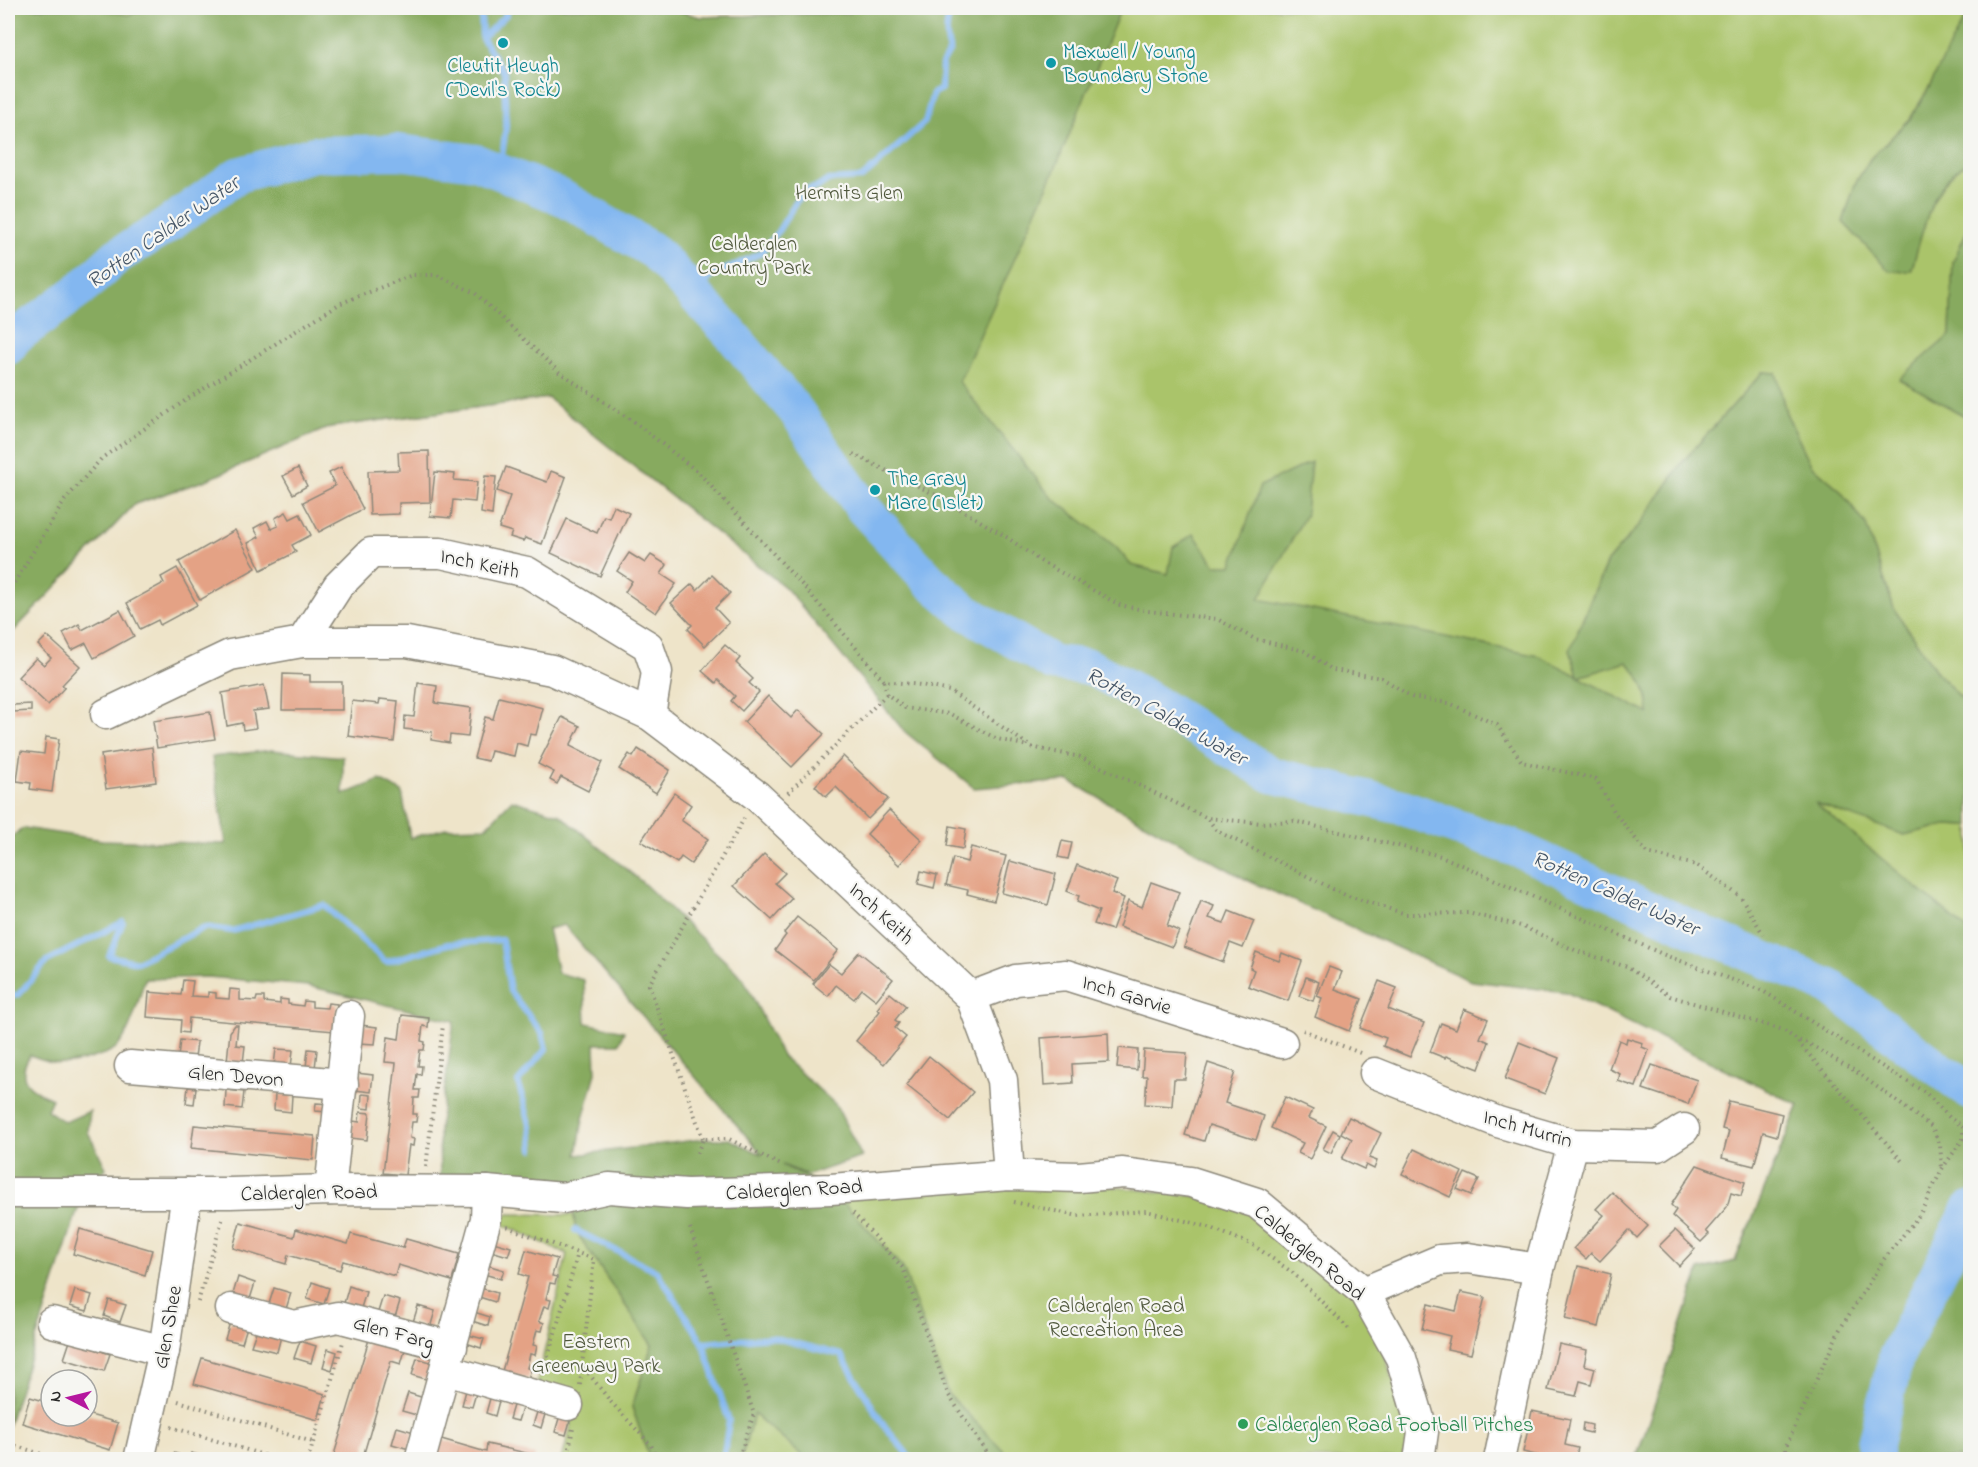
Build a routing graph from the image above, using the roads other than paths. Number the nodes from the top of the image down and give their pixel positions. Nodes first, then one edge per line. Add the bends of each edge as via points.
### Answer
1 (302, 642) junction
2 (105, 714) dead end
3 (650, 715) junction
4 (971, 997) junction
5 (349, 1016) dead end
6 (1282, 1043) road end
7 (130, 1066) dead end
8 (1375, 1072) road end
9 (343, 1084) junction
10 (1684, 1129) dead end
11 (1573, 1144) junction
12 (1010, 1188) junction
13 (330, 1190) junction
14 (8, 1192) edge
15 (187, 1193) junction
16 (486, 1205) junction
17 (1539, 1269) junction
18 (1364, 1292) junction
19 (231, 1309) dead end
20 (52, 1322) dead end
21 (164, 1351) junction
22 (449, 1359) junction
23 (568, 1405) dead end
24 (139, 1460) edge
25 (420, 1460) edge
26 (1419, 1460) edge
27 (1499, 1460) edge

1 - 2 street, Inch Keith via 230,655
1 - 3 street, Inch Keith via 407,642 552,670
1 - 3 street, Inch Keith via 338,586 371,552 441,553 527,572 648,646 657,672
3 - 4 street, Inch Keith via 757,796
4 - 6 street, Inch Garvie via 1016,980 1066,975
4 - 12 street, Inch Keith via 1002,1080
5 - 9 street
7 - 9 street, Glen Devon
8 - 11 street, Inch Murrin via 1498,1122
9 - 13 street
10 - 11 street, Inch Murrin via 1658,1146
11 - 17 street
12 - 16 street, Calderglen Road via 687,1194 609,1188
12 - 18 street, Calderglen Road via 1123,1173 1191,1182 1257,1203
13 - 15 street, Calderglen Road
13 - 16 street, Calderglen Road via 423,1191
14 - 15 street, Calderglen Road
15 - 21 street, Glen Shee
16 - 22 street, Glen Farg
17 - 18 street via 1468,1258 1440,1260
17 - 27 street
18 - 26 street, Calderglen Road via 1401,1358 1423,1432
19 - 22 street, Glen Farg via 294,1326 338,1317
20 - 21 street
21 - 24 street, Glen Shee
22 - 23 street, Glen Farg via 536,1396
22 - 25 street, Glen Farg

